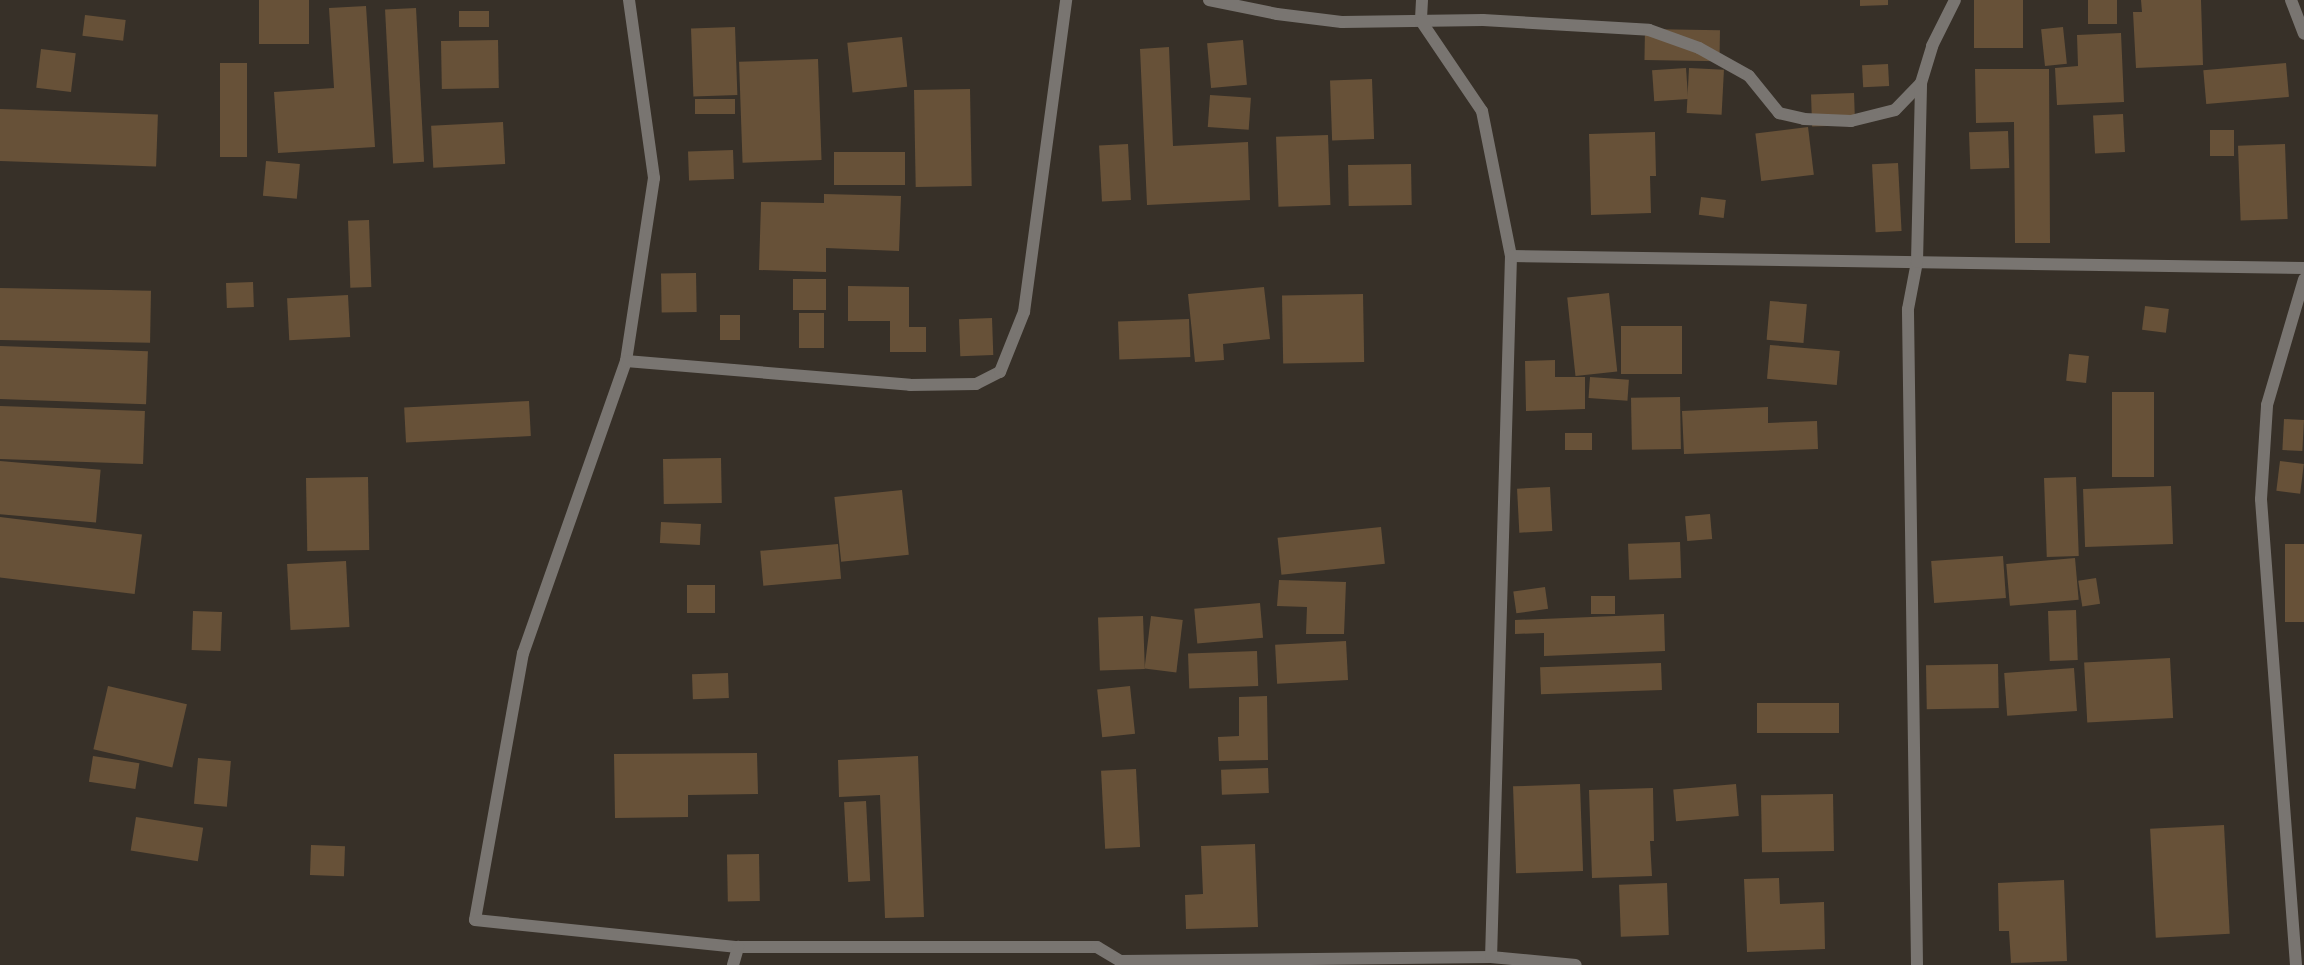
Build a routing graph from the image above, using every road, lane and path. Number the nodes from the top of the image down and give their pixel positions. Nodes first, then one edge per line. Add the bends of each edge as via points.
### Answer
1 (629, 0) edge
2 (1066, 0) edge
3 (1209, 0) edge
4 (1422, 0) edge
5 (1955, 0) edge
6 (2291, 0) edge
7 (1421, 21) junction
8 (2304, 34) edge
9 (1921, 83) junction
10 (1511, 256) junction
11 (1917, 262) junction
12 (2304, 268) edge
13 (2304, 279) edge
14 (626, 361) junction
15 (738, 947) junction
16 (1491, 957) junction
17 (1120, 963) edge
18 (733, 965) edge
19 (1576, 965) edge
20 (1917, 965) edge
21 (2296, 965) edge

1 - 14 street via 654,178
2 - 14 street via 1024,312 1000,372 976,384 910,385
3 - 7 street via 1342,22
4 - 7 street
5 - 9 street via 1932,46
6 - 8 street
7 - 9 street via 1483,20 1649,30 1699,48 1749,76 1779,113 1804,119 1851,121 1894,110
7 - 10 street via 1482,111
9 - 11 street
10 - 11 street
10 - 16 street
11 - 12 street
11 - 20 street via 1908,309
13 - 21 street via 2267,405 2261,499
14 - 15 street via 523,653 475,920
15 - 17 street via 1097,947
15 - 18 street
16 - 17 street
16 - 19 street

